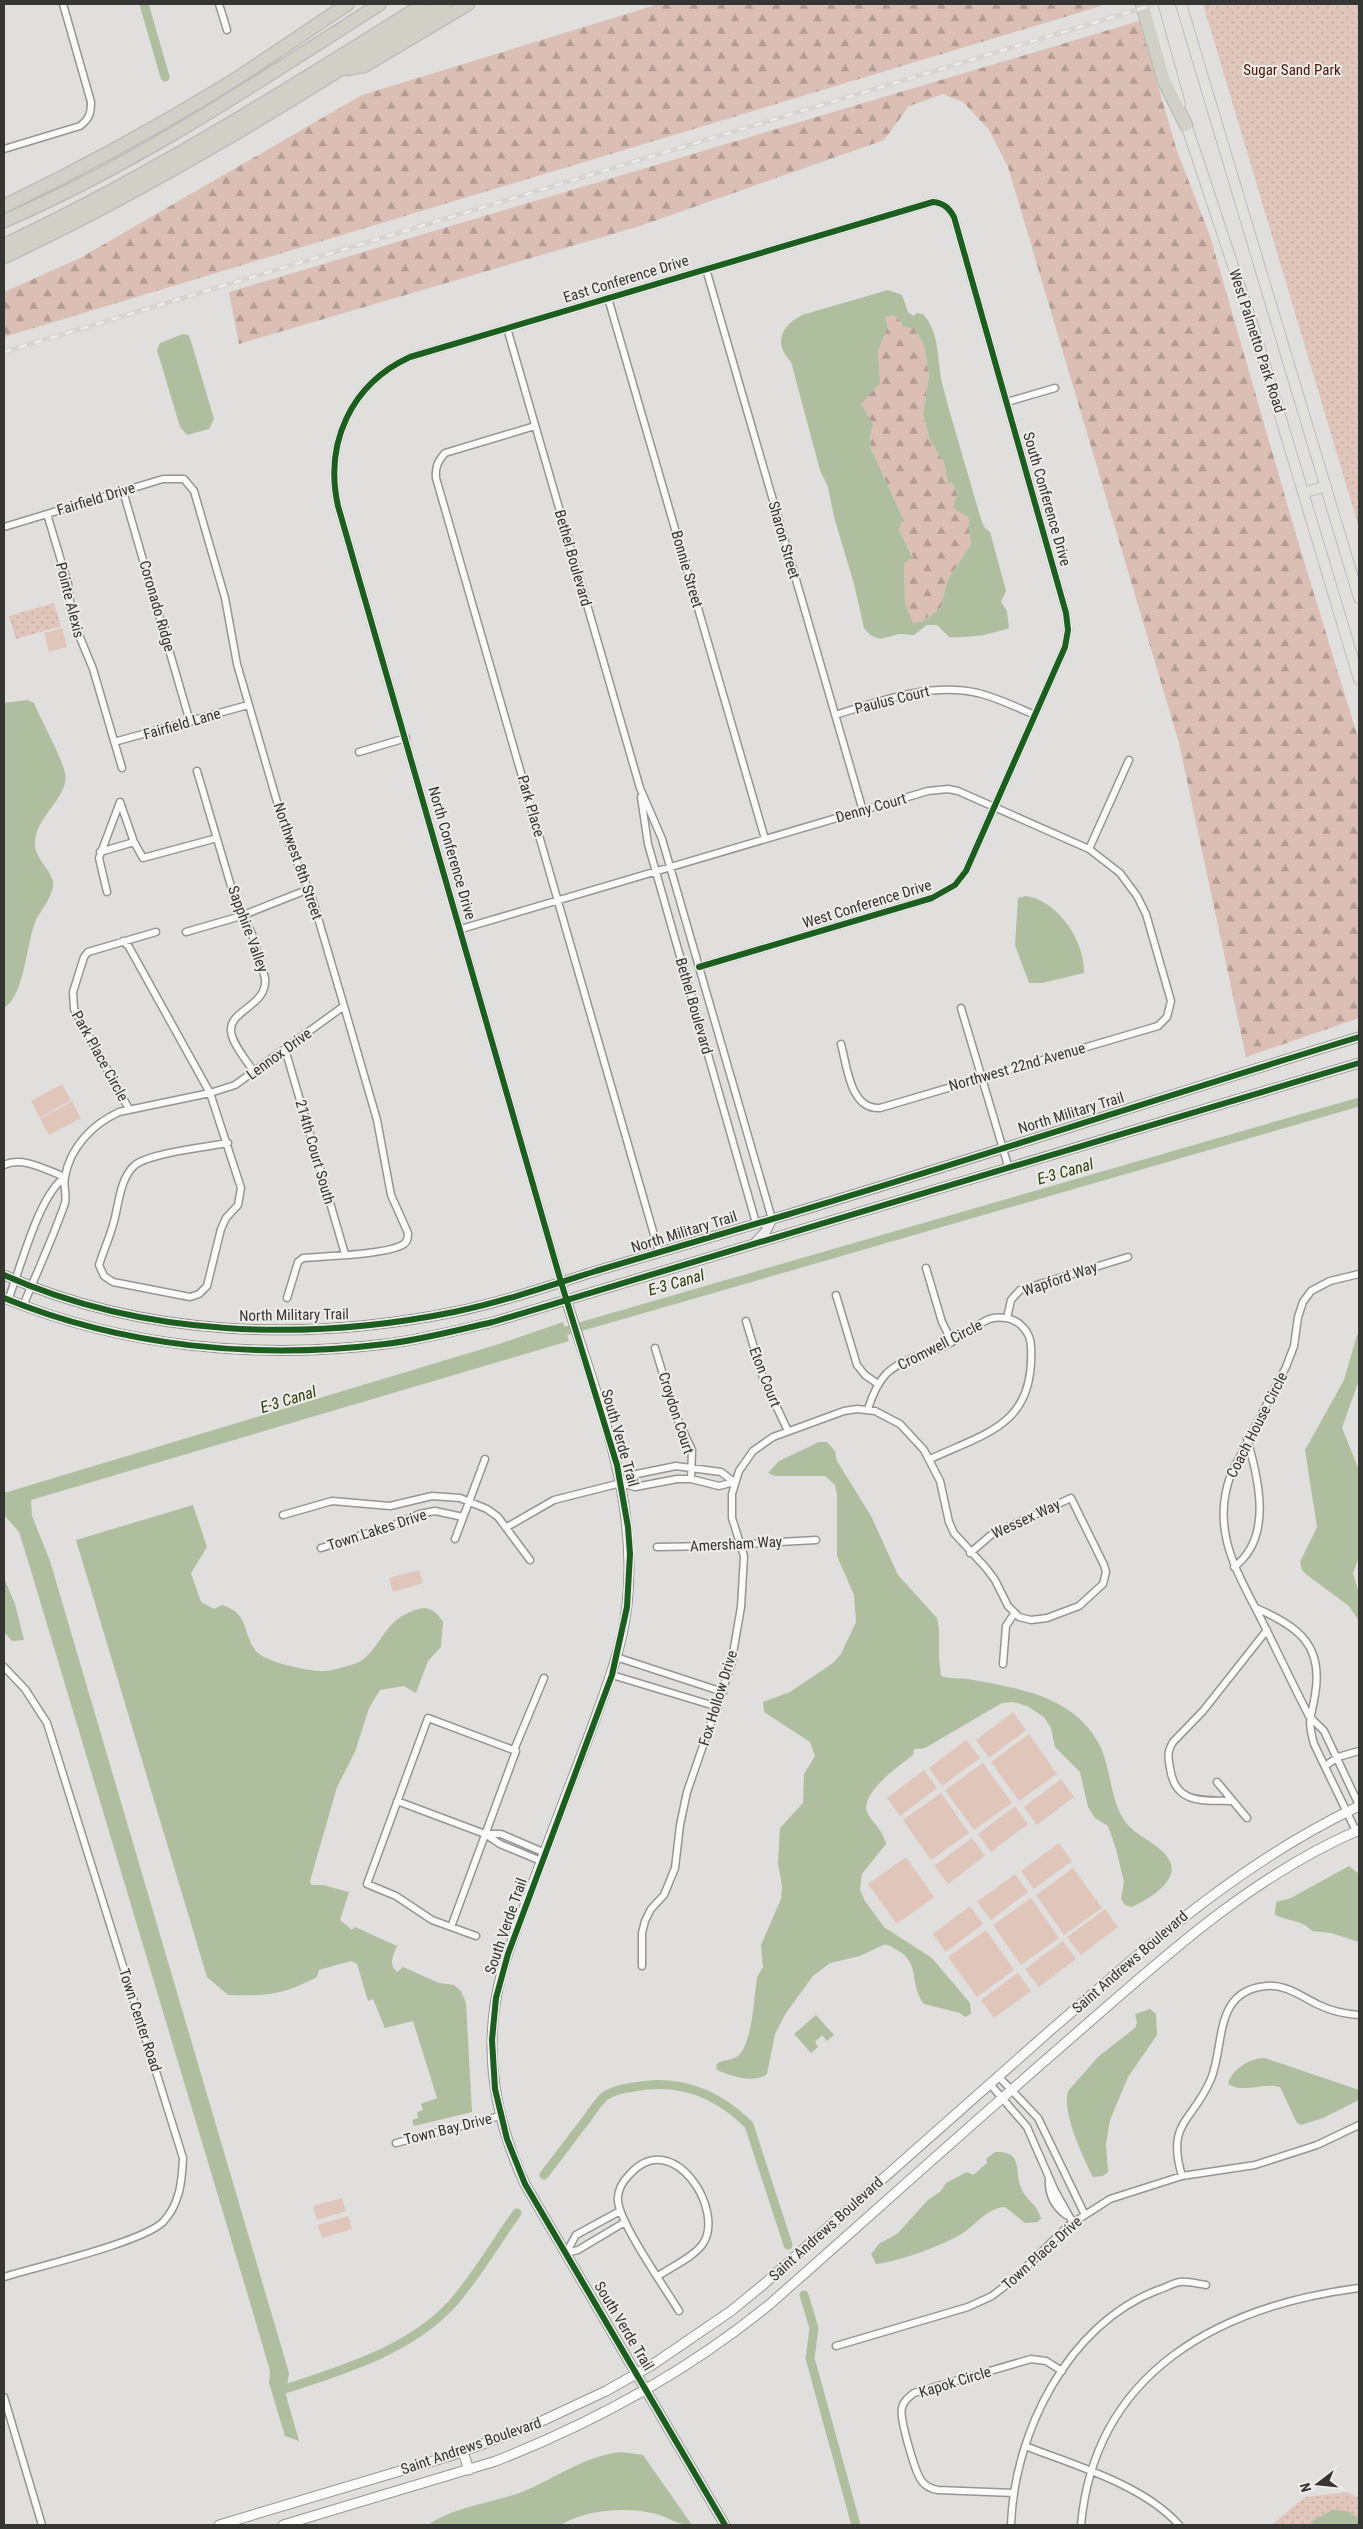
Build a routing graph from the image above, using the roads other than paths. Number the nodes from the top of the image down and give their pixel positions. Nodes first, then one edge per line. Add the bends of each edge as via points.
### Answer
1 (64, 4) edge
2 (219, 4) edge
3 (348, 4) edge
4 (380, 4) edge
5 (424, 4) edge
6 (444, 4) edge
7 (468, 4) edge
8 (1142, 4) edge
9 (1152, 4) edge
10 (1181, 4) edge
11 (227, 30) dead end
12 (339, 71) junction
13 (1186, 125) junction
14 (4, 148) edge
15 (933, 202) joint
16 (4, 206) edge
17 (4, 222) edge
18 (4, 245) edge
19 (4, 257) edge
20 (706, 269) junction
21 (608, 298) junction
22 (507, 328) junction
23 (1055, 388) dead end
24 (1006, 402) junction
25 (347, 414) joint
26 (535, 426) junction
27 (188, 482) joint
28 (1326, 486) junction
29 (123, 491) junction
30 (1303, 492) junction
31 (47, 514) junction
32 (4, 526) edge
33 (1359, 598) edge
34 (1359, 679) edge
35 (248, 705) junction
36 (835, 715) junction
37 (1035, 715) junction
38 (190, 722) junction
39 (406, 738) junction
40 (114, 742) junction
41 (359, 752) dead end
42 (1129, 760) dead end
43 (122, 768) dead end
44 (197, 770) dead end
45 (640, 788) junction
46 (994, 806) junction
47 (863, 811) junction
48 (217, 838) junction
49 (765, 840) junction
50 (134, 842) junction
51 (1089, 849) junction
52 (100, 852) junction
53 (670, 868) junction
54 (656, 872) junction
55 (309, 889) junction
56 (107, 892) dead end
57 (558, 900) junction
58 (241, 916) junction
59 (461, 930) junction
60 (156, 932) dead end
61 (186, 932) dead end
62 (123, 941) junction
63 (699, 967) junction
64 (344, 1006) junction
65 (961, 1008) dead end
66 (1168, 1017) joint
67 (1359, 1037) edge
68 (841, 1044) dead end
69 (285, 1049) junction
70 (1359, 1063) edge
71 (254, 1072) junction
72 (982, 1078) junction
73 (210, 1093) junction
74 (129, 1109) junction
75 (228, 1143) junction
76 (1002, 1148) junction
77 (4, 1165) edge
78 (1009, 1168) junction
79 (65, 1177) junction
80 (772, 1219) junction
81 (756, 1224) junction
82 (755, 1243) junction
83 (659, 1252) junction
84 (345, 1254) junction
85 (1128, 1257) dead end
86 (926, 1268) dead end
87 (1359, 1274) edge
88 (4, 1275) edge
89 (16, 1280) junction
90 (561, 1282) junction
91 (31, 1287) junction
92 (836, 1295) dead end
93 (287, 1298) dead end
94 (6, 1299) edge
95 (566, 1299) junction
96 (23, 1306) junction
97 (1007, 1318) junction
98 (746, 1321) dead end
99 (952, 1342) junction
100 (656, 1348) dead end
101 (878, 1384) junction
102 (868, 1409) junction
103 (788, 1431) junction
104 (1247, 1438) junction
105 (485, 1459) dead end
106 (930, 1459) junction
107 (691, 1466) junction
108 (691, 1479) junction
109 (734, 1482) junction
110 (621, 1483) junction
111 (469, 1500) junction
112 (283, 1515) dead end
113 (463, 1517) junction
114 (507, 1527) junction
115 (455, 1539) dead end
116 (816, 1540) dead end
117 (742, 1544) junction
118 (657, 1547) dead end
119 (320, 1548) dead end
120 (970, 1553) junction
121 (530, 1560) dead end
122 (1234, 1567) junction
123 (1256, 1608) junction
124 (1014, 1614) junction
125 (1267, 1630) junction
126 (616, 1657) junction
127 (1003, 1664) dead end
128 (4, 1667) edge
129 (612, 1675) junction
130 (544, 1678) dead end
131 (723, 1692) junction
132 (718, 1707) junction
133 (1309, 1716) junction
134 (514, 1750) junction
135 (1359, 1751) edge
136 (1338, 1757) junction
137 (1325, 1766) junction
138 (1217, 1782) dead end
139 (397, 1801) junction
140 (1232, 1801) junction
141 (1359, 1805) edge
142 (1348, 1811) junction
143 (1246, 1818) dead end
144 (1358, 1830) edge
145 (485, 1834) junction
146 (543, 1857) junction
147 (450, 1927) junction
148 (476, 1936) dead end
149 (642, 1966) dead end
150 (1359, 2015) edge
151 (998, 2076) junction
152 (990, 2084) junction
153 (1012, 2089) junction
154 (1003, 2097) junction
155 (500, 2116) junction
156 (1359, 2124) edge
157 (396, 2143) dead end
158 (1182, 2176) junction
159 (620, 2211) junction
160 (1085, 2215) junction
161 (624, 2222) junction
162 (1073, 2224) junction
163 (566, 2253) junction
164 (658, 2276) junction
165 (4, 2277) edge
166 (1206, 2285) dead end
167 (1359, 2288) edge
168 (679, 2311) dead end
169 (836, 2346) dead end
170 (1062, 2371) junction
171 (638, 2374) junction
172 (647, 2390) junction
173 (4, 2397) edge
174 (1025, 2446) junction
175 (463, 2452) junction
176 (469, 2470) junction
177 (1091, 2471) junction
178 (1014, 2493) junction
179 (283, 2506) junction
180 (286, 2524) edge
181 (42, 2525) edge
182 (220, 2525) edge
183 (725, 2525) edge
184 (1010, 2525) edge
185 (1081, 2525) edge
186 (1179, 2525) edge

1 - 14 street via 91,112 80,126
2 - 11 street
3 - 16 highway via 167,120
4 - 17 highway via 180,128
5 - 18 highway via 209,138 82,208
6 - 12 highway
7 - 12 highway via 364,66
8 - 13 highway via 1164,81
9 - 13 main road, West Palmetto Park Road
10 - 28 main road, West Palmetto Park Road
12 - 19 highway via 170,173
13 - 30 main road, West Palmetto Park Road via 1256,332
15 - 20 street, East Conference Drive
15 - 24 street, South Conference Drive via 943,204 954,217
20 - 21 street, East Conference Drive
20 - 36 street, Sharon Street
21 - 22 street, East Conference Drive
21 - 49 street, Bonnie Street
22 - 25 street, East Conference Drive via 403,360 377,378
22 - 26 street, Bethel Boulevard
23 - 24 street
24 - 37 street, South Conference Drive via 1068,621 1066,646
25 - 39 street, North Conference Drive via 334,459 335,490
26 - 45 street, Bethel Boulevard
26 - 57 street, Park Place via 445,453 435,469
27 - 29 street, Fairfield Drive via 178,478 162,479
27 - 35 street, Northwest 8th Street via 194,491 225,598 233,650
28 - 30 main road
28 - 33 main road, West Palmetto Park Road
29 - 31 street, Fairfield Drive
29 - 38 street, Coronado Ridge
30 - 34 main road, West Palmetto Park Road
31 - 32 street, Fairfield Drive
31 - 40 street, Pointe Alexis via 68,584 72,618 93,669
35 - 38 street, Fairfield Lane
35 - 55 street, Northwest 8th Street via 288,842
36 - 37 street, Paulus Court via 908,694 943,689 969,691 994,698
36 - 47 street, Sharon Street
37 - 46 street, South Conference Drive
38 - 40 street, Fairfield Lane
39 - 41 street
39 - 59 street, North Conference Drive
40 - 43 street, Pointe Alexis
42 - 51 street
44 - 48 street, Sapphire Valley
45 - 53 street, Bethel Boulevard via 662,839
45 - 54 street, Bethel Boulevard via 648,844
46 - 47 street, Denny Court via 958,791 938,789
46 - 51 street, Denny Court
46 - 63 street, West Conference Drive via 966,870 955,885 940,895
47 - 49 street, Denny Court
48 - 50 street via 142,858
48 - 58 street, Sapphire Valley
49 - 53 street, Denny Court
50 - 52 street
50 - 52 street via 120,802
51 - 66 street, Denny Court via 1120,873 1142,905 1171,1002
52 - 56 street
53 - 54 street, Denny Court
53 - 63 street, Bethel Boulevard
54 - 57 street, Denny Court
54 - 81 street, Bethel Boulevard
55 - 58 street
55 - 64 street, Northwest 8th Street
57 - 59 street, Denny Court
57 - 83 street, Park Place
58 - 61 street
58 - 71 street, Sapphire Valley via 252,934 266,984 262,996 234,1021 231,1032
59 - 90 street, North Conference Drive
60 - 62 street, Park Place Circle
62 - 73 street
62 - 74 street, Park Place Circle via 94,949 84,957 72,998 74,1009
63 - 80 street, Bethel Boulevard
64 - 69 street, Lennox Drive
64 - 84 street, Northwest 8th Street via 377,1120 391,1195 408,1233 404,1244 384,1250
65 - 72 street
66 - 72 street, Northwest 22nd Avenue via 1158,1026
67 - 76 main road, North Military Trail
68 - 72 street, Northwest 22nd Avenue via 856,1097 871,1108
69 - 71 street, Lennox Drive
69 - 84 street, 214th Court South
70 - 78 main road, North Military Trail
71 - 73 street, Lennox Drive via 235,1085
72 - 76 street
73 - 74 street, Lennox Drive
73 - 75 street
74 - 79 street, Lennox Drive via 107,1117 87,1134 73,1155
75 - 75 street via 152,1157 130,1170 99,1265 104,1276 113,1282 190,1297 207,1286 221,1229 238,1205 242,1193
76 - 78 street
76 - 80 main road, North Military Trail
77 - 79 street via 24,1162
78 - 82 main road, North Military Trail
79 - 89 street, Lennox Drive via 54,1185 39,1216
79 - 91 street, Lennox Drive via 66,1201
80 - 81 main road, North Military Trail
80 - 82 main road
81 - 83 main road, North Military Trail
82 - 95 main road, North Military Trail
83 - 90 main road, North Military Trail
84 - 93 street via 303,1258 298,1262
85 - 97 street, Wapford Way via 1020,1290 1011,1300
86 - 99 street via 942,1322
87 - 104 street, Coach House Circle via 1330,1280 1311,1291 1303,1302 1286,1367
88 - 89 main road, North Military Trail
89 - 91 main road, North Military Trail
89 - 94 street, Lennox Drive
90 - 91 main road, North Military Trail via 472,1308 423,1318 359,1326 279,1330 216,1327 146,1317 63,1299
90 - 95 street, North Conference Drive
91 - 96 street, Lennox Drive
92 - 101 street via 857,1365
94 - 96 main road, North Military Trail
95 - 96 main road, North Military Trail via 493,1322 425,1337 345,1348 282,1350 232,1350 140,1337
95 - 110 street, South Verde Trail
97 - 99 street, Cromwell Circle via 989,1319
97 - 106 street via 1022,1327 1031,1342 1029,1377 1021,1404 996,1429
98 - 103 street, Eton Court via 762,1378
99 - 101 street, Cromwell Circle via 899,1364
100 - 107 street, Croydon Court via 675,1414 692,1450
101 - 102 street, Cromwell Circle
102 - 103 street, Fox Hollow Drive via 844,1411
102 - 106 street, Fox Hollow Drive via 900,1424
103 - 109 street, Fox Hollow Drive via 753,1451
104 - 122 street, Coach House Circle via 1224,1494 1225,1538
104 - 122 street via 1258,1480 1261,1520 1245,1559
105 - 111 street
106 - 120 street, Fox Hollow Drive via 940,1481 949,1522
107 - 108 street, Croydon Court
107 - 109 street via 722,1472
107 - 110 street via 632,1475
108 - 109 street via 719,1486
108 - 110 street via 635,1488
109 - 117 street, Fox Hollow Drive via 732,1518
110 - 114 street via 554,1500
110 - 126 street, South Verde Trail via 628,1527 629,1580 623,1633
111 - 112 street, Town Lakes Drive via 432,1496 390,1506 332,1502
111 - 113 street
111 - 114 street, Town Lakes Drive via 487,1509
113 - 115 street
113 - 119 street, Town Lakes Drive via 435,1511 419,1514
114 - 121 street, Town Lakes Drive
116 - 117 street, Amersham Way
117 - 118 street, Amersham Way
117 - 131 street, Fox Hollow Drive via 741,1607
120 - 124 street, Fox Hollow Drive via 995,1580
120 - 124 street, Wessex Way via 990,1535 1071,1498 1104,1565 1103,1584 1079,1606 1060,1615 1031,1620
122 - 123 street, Coach House Circle
123 - 125 street, Coach House Circle
123 - 133 street via 1294,1627 1312,1652 1315,1695
124 - 127 street via 1006,1626
125 - 133 street, Coach House Circle
125 - 140 street via 1167,1751 1170,1774 1178,1791 1194,1800
126 - 129 street, South Verde Trail
126 - 131 street
128 - 165 street, Town Center Road via 25,1689 47,1723 183,2158 182,2184 175,2204 162,2223 127,2240
129 - 132 street
129 - 146 street, South Verde Trail
130 - 134 street
131 - 132 street, Fox Hollow Drive
132 - 149 street, Fox Hollow Drive via 682,1812 675,1868 664,1895 645,1921
133 - 136 street, Coach House Circle via 1324,1731
133 - 137 street, Coach House Circle via 1314,1744
134 - 139 street via 428,1718
134 - 145 street
135 - 136 street
136 - 137 street
136 - 141 street, Coach House Circle
137 - 142 street, Coach House Circle
138 - 140 street
139 - 145 street
139 - 147 street via 366,1884 396,1896 421,1914
140 - 143 street
141 - 142 street, Saint Andrews Boulevard
142 - 144 street, Coach House Circle
142 - 151 street, Saint Andrews Boulevard via 1266,1857 1196,1906
144 - 153 street, Saint Andrews Boulevard via 1272,1877 1202,1926
145 - 146 street via 500,1844
145 - 146 street via 501,1834
145 - 147 street
146 - 155 street, South Verde Trail via 508,1954 496,1998 492,2056
147 - 148 street
150 - 158 street via 1329,2009 1290,1990 1272,1986 1253,1989 1235,2001 1223,2022 1211,2079 1178,2133 1176,2154
151 - 152 street, Saint Andrews Boulevard
151 - 153 street
152 - 154 street
152 - 171 street, Saint Andrews Boulevard via 764,2284 688,2342
153 - 154 street, Saint Andrews Boulevard
153 - 160 street via 1038,2118
154 - 162 street via 1027,2127
154 - 172 street, Saint Andrews Boulevard via 763,2310 737,2331
155 - 157 street, Town Bay Drive
155 - 163 street, South Verde Trail via 525,2184
156 - 158 street, Town Place Drive via 1309,2148 1255,2165
158 - 160 street, Town Place Drive via 1110,2199
159 - 161 street
159 - 163 street via 576,2235
159 - 164 street via 618,2196 622,2184 636,2168 653,2159 672,2162 699,2190 709,2220 705,2241 697,2251
160 - 162 street, Town Place Drive
161 - 163 street via 578,2250
161 - 164 street
162 - 169 street, Town Place Drive via 992,2296 968,2307
163 - 171 street, South Verde Trail
164 - 168 street
166 - 170 street via 1180,2282 1146,2295 1090,2336
167 - 177 street via 1297,2301 1226,2324 1204,2334 1170,2357 1126,2402
170 - 174 street
170 - 178 street, Kapok Circle via 1046,2361 1024,2360 914,2393 902,2407 902,2420 919,2475 927,2486 938,2490
171 - 172 street, South Verde Trail
171 - 175 street, Saint Andrews Boulevard via 529,2428
172 - 176 street, Saint Andrews Boulevard via 568,2431
172 - 183 street, South Verde Trail
173 - 181 street
174 - 177 street
174 - 178 street
175 - 176 street
175 - 179 street, Saint Andrews Boulevard
176 - 180 street, Saint Andrews Boulevard
177 - 185 street
177 - 186 street via 1142,2494
178 - 184 street
179 - 180 street
179 - 182 street, Saint Andrews Boulevard

